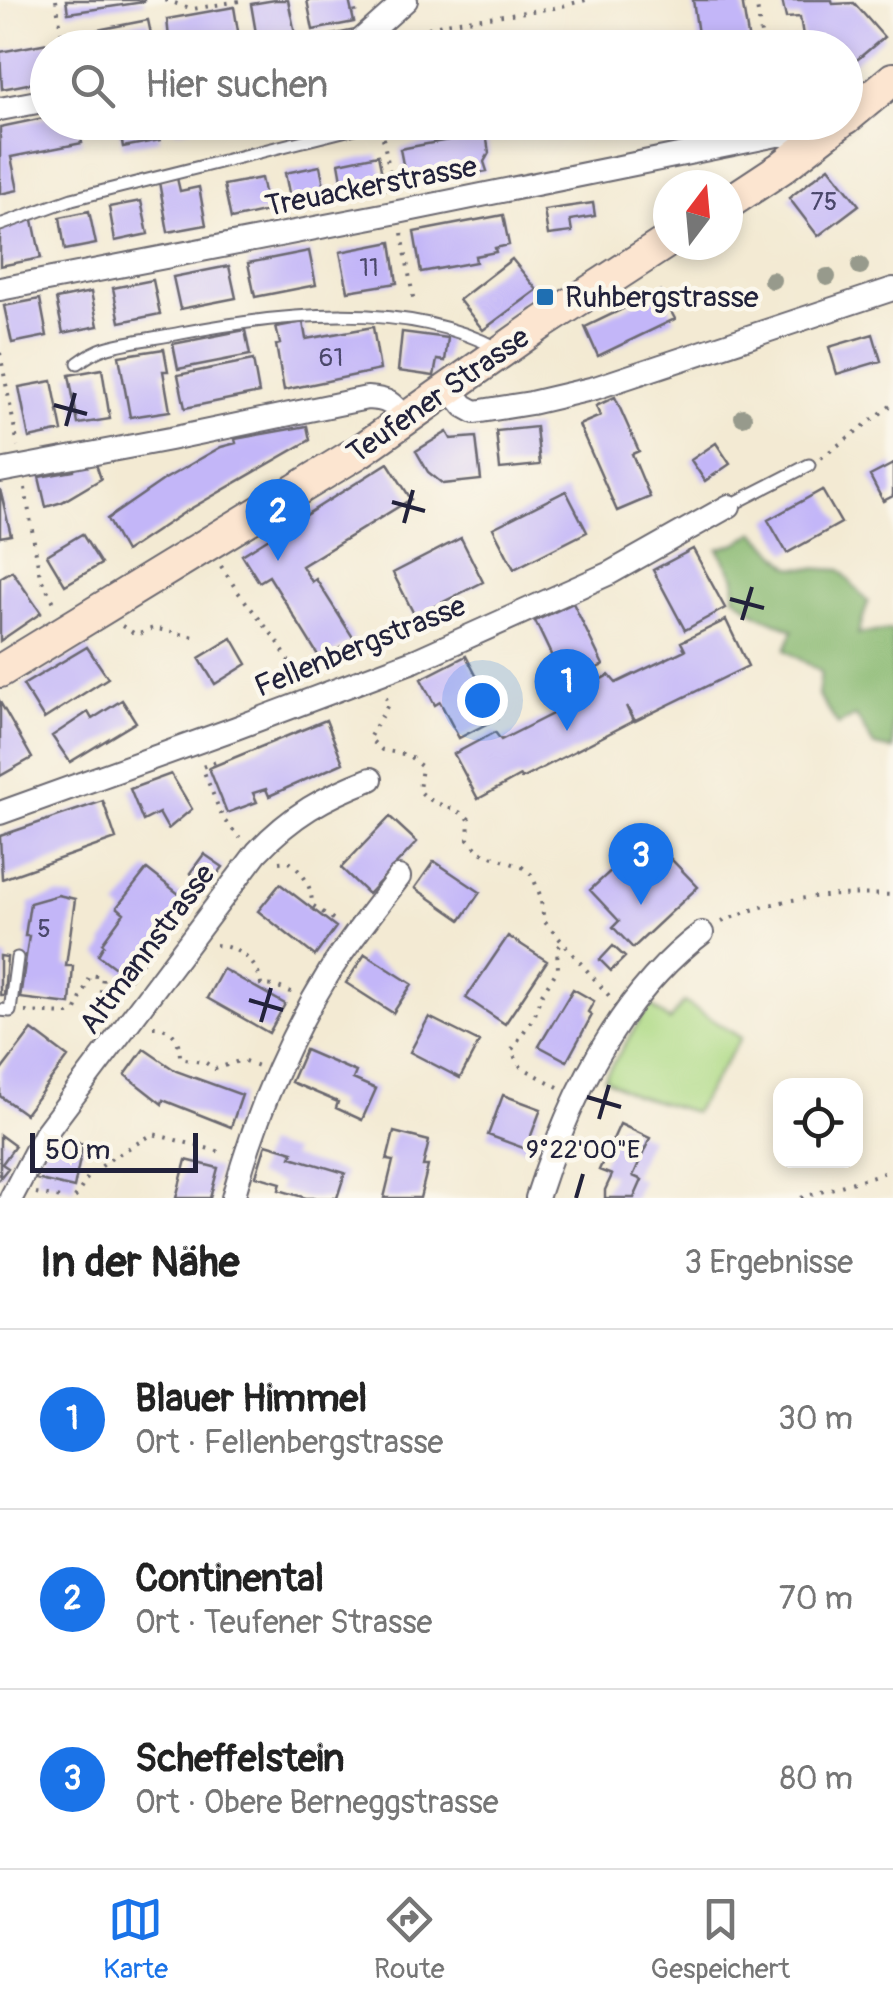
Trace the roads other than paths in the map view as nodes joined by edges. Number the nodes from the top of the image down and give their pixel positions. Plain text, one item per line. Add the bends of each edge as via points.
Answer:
1 (406, 0) edge
2 (375, 30) edge
3 (893, 79) edge
4 (30, 103) edge
5 (863, 104) edge
6 (0, 109) edge
7 (311, 140) edge
8 (752, 140) edge
9 (796, 140) edge
10 (817, 140) edge
11 (806, 149) junction
12 (743, 193) edge
13 (0, 225) edge
14 (653, 251) edge
15 (0, 289) edge
16 (893, 289) edge
17 (503, 351) junction
18 (78, 363) dead end
19 (450, 389) junction
20 (405, 419) junction
21 (809, 465) road end
22 (0, 471) edge
23 (729, 506) joint
24 (0, 671) edge
25 (372, 779) dead end
26 (0, 813) edge
27 (399, 877) dead end
28 (702, 933) road end
29 (18, 958) dead end
30 (5, 1010) edge
31 (11, 1198) edge
32 (233, 1198) edge
33 (537, 1198) edge

1 - 2 street
3 - 5 main road
4 - 6 street
7 - 13 lane via 72,200
8 - 15 street, Treuackerstrasse
9 - 11 street, Treuackerstrasse
10 - 11 main road
11 - 12 main road
14 - 17 main road, Teufener Strasse
16 - 19 street via 595,388 475,412
17 - 18 lane via 458,332 358,315 227,324 101,348
17 - 19 main road, Teufener Strasse
19 - 20 main road, Teufener Strasse
20 - 22 street via 393,404 367,398
20 - 24 main road, Teufener Strasse
21 - 23 lane
23 - 26 street, Fellenbergstrasse via 610,573 416,660
25 - 31 street, Altmannstrasse via 330,795 270,839 44,1135
27 - 32 street via 311,1004 274,1077
28 - 33 street via 644,990 597,1058
29 - 30 lane

